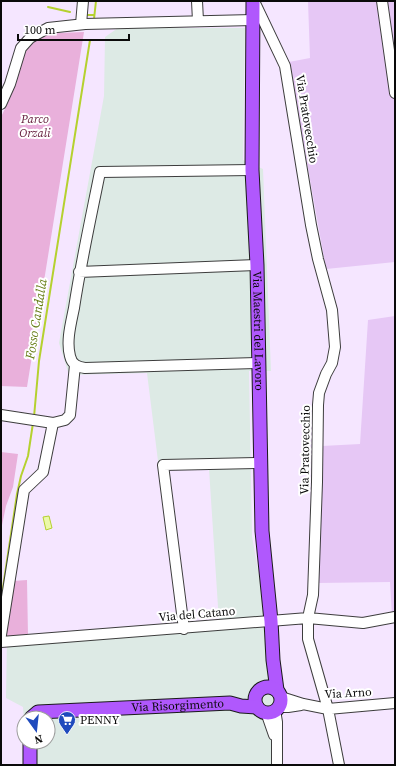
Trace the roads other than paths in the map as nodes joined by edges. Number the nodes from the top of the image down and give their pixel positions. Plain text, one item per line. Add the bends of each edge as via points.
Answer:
1 (83, 1) edge
2 (197, 1) edge
3 (253, 1) edge
4 (382, 1) edge
5 (253, 20) junction
6 (198, 21) junction
7 (83, 24) junction
8 (395, 93) edge
9 (1, 104) edge
10 (252, 170) junction
11 (257, 265) junction
12 (80, 272) junction
13 (258, 363) junction
14 (75, 365) junction
15 (1, 414) edge
16 (50, 422) junction
17 (261, 463) junction
18 (395, 617) edge
19 (308, 618) junction
20 (271, 621) junction
21 (184, 629) junction
22 (1, 635) edge
23 (1, 642) edge
24 (269, 701) junction
25 (395, 703) edge
26 (328, 709) junction
27 (56, 711) edge
28 (30, 750) edge
29 (30, 765) edge
30 (277, 765) edge
31 (339, 765) edge

1 - 7 street
2 - 6 street
3 - 5 main road, Via Maestri del Lavoro
3 - 19 street, Via Pratovecchio via 285,66 312,231 332,310 335,348 332,363 319,393 318,405 313,595
4 - 8 street
5 - 6 street
5 - 10 main road, Via Maestri del Lavoro
6 - 7 street
7 - 9 street via 48,28 30,38 18,54 10,84
10 - 11 main road, Via Maestri del Lavoro
10 - 12 street via 100,172
11 - 12 street
11 - 13 main road, Via Maestri del Lavoro
12 - 14 street via 68,343 70,357
13 - 14 street via 85,368
13 - 17 main road, Via Maestri del Lavoro
14 - 16 street via 70,415 65,420
15 - 16 street
16 - 22 street via 43,472 24,490
17 - 20 main road, Via Maestri del Lavoro via 262,531
17 - 21 street via 163,466
18 - 19 street, Via del Catano via 363,623
19 - 20 street, Via del Catano
19 - 26 street, Via Pratovecchio via 308,639
20 - 21 street, Via del Catano
20 - 24 main road, Via Maestri del Lavoro via 273,660
21 - 23 street, Via del Catano
24 - 26 street, Via Arno via 288,707 303,704
24 - 27 main road, Via Risorgimento via 240,700 230,704
24 - 30 street via 277,747
25 - 26 street, Via Arno
26 - 31 street, Via Pratovecchio
28 - 29 main road

